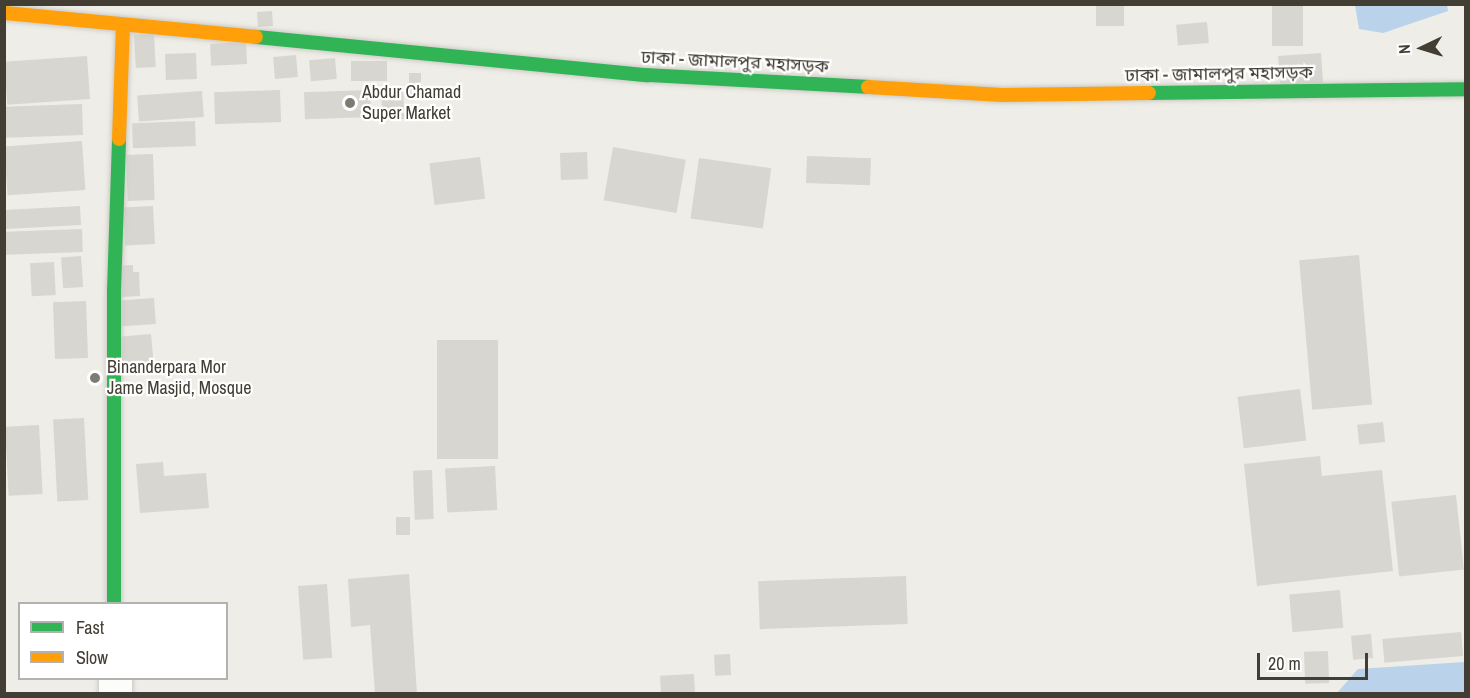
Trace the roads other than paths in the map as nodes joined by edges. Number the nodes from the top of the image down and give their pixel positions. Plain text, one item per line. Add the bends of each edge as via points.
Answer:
1 (4, 13) edge
2 (104, 17) edge
3 (1466, 89) edge
4 (114, 602) edge

1 - 2 main road, ঢাকা - জামালপুর মহাসড়ক
2 - 3 main road, ঢাকা - জামালপুর মহাসড়ক via 647,75 1002,95
2 - 4 main road via 114,291

